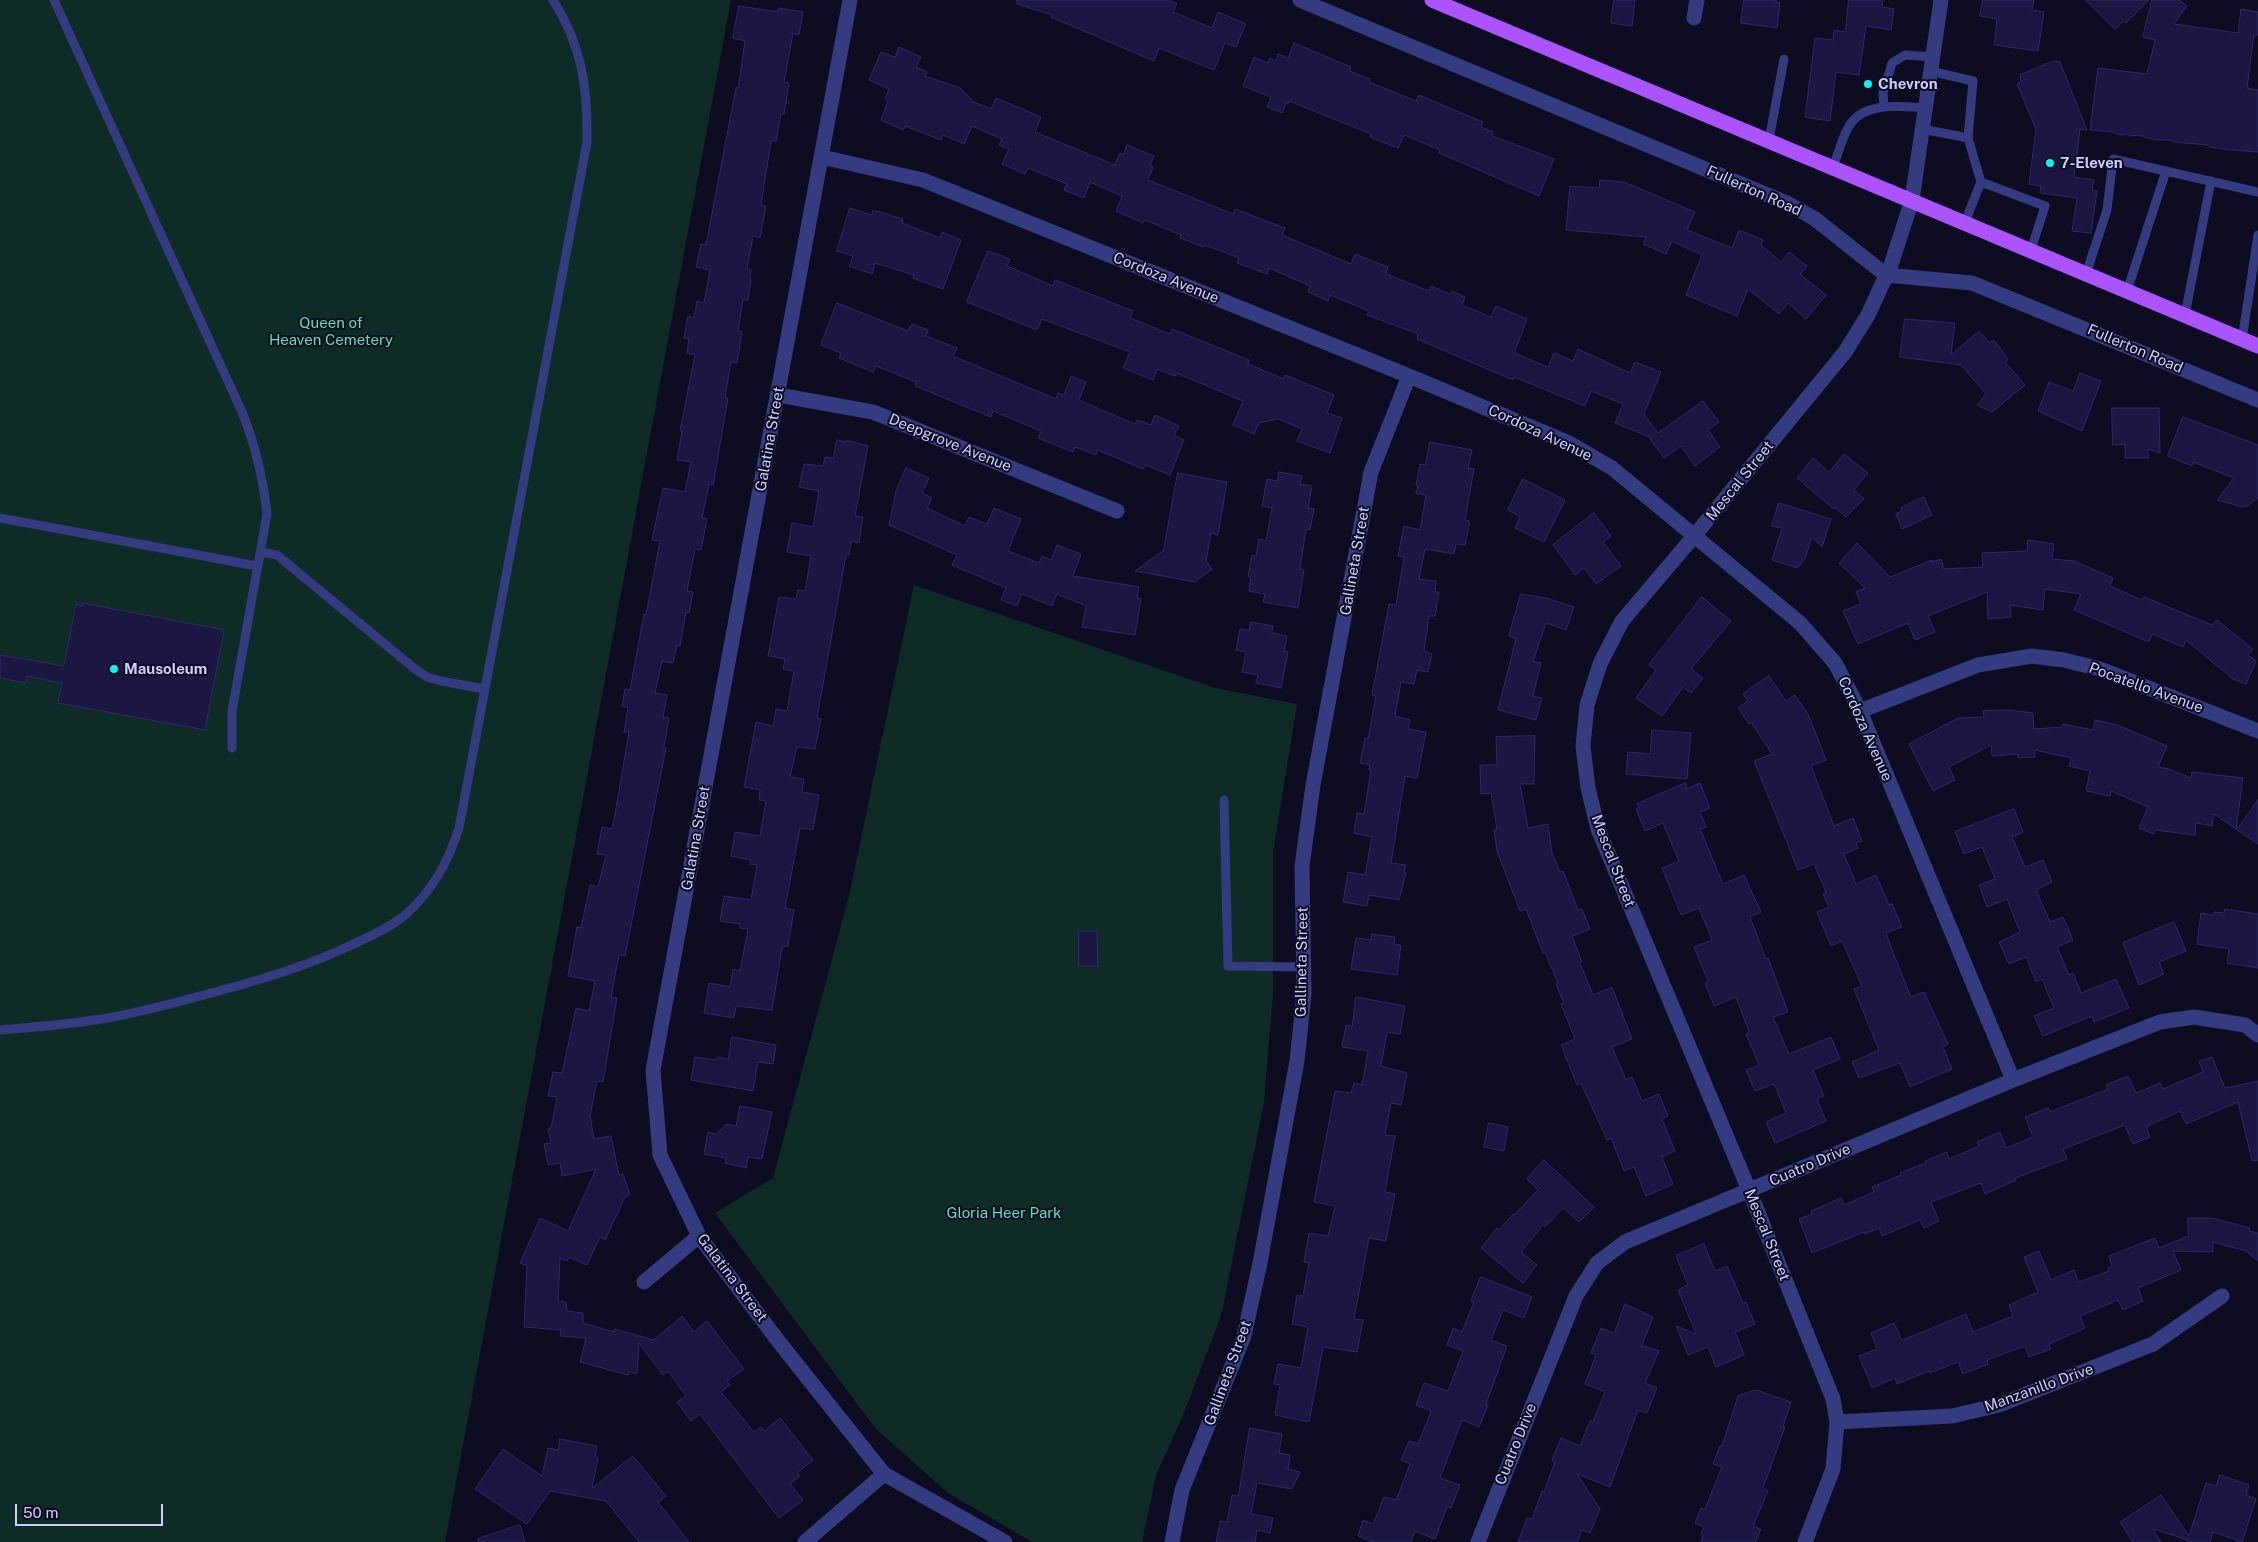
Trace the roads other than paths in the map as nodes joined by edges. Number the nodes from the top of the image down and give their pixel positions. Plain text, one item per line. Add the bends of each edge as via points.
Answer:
1 (54, 0) edge
2 (553, 0) edge
3 (850, 0) edge
4 (1300, 0) edge
5 (1432, 0) edge
6 (1697, 0) edge
7 (1941, 0) edge
8 (1694, 18) dead end
9 (1784, 59) dead end
10 (1931, 64) junction
11 (1884, 107) junction
12 (1925, 108) junction
13 (1922, 129) junction
14 (1968, 138) junction
15 (1768, 140) junction
16 (822, 158) junction
17 (1833, 167) junction
18 (2166, 171) junction
19 (2211, 181) junction
20 (1981, 182) junction
21 (2258, 192) edge
22 (1912, 200) junction
23 (1965, 222) junction
24 (2258, 235) edge
25 (2031, 250) junction
26 (1886, 274) junction
27 (2086, 274) junction
28 (2127, 291) junction
29 (2184, 315) junction
30 (2242, 340) junction
31 (2258, 346) edge
32 (1409, 376) junction
33 (778, 395) junction
34 (2258, 400) edge
35 (1117, 511) dead end
36 (0, 518) edge
37 (1695, 536) junction
38 (260, 552) junction
39 (258, 566) junction
40 (484, 689) junction
41 (1860, 711) junction
42 (2258, 731) edge
43 (232, 748) dead end
44 (1224, 800) dead end
45 (1304, 967) junction
46 (0, 1030) edge
47 (2258, 1035) edge
48 (2013, 1080) junction
49 (1748, 1190) junction
50 (699, 1236) junction
51 (644, 1282) dead end
52 (2222, 1296) dead end
53 (1837, 1422) junction
54 (884, 1474) junction
55 (804, 1542) edge
56 (1005, 1542) edge
57 (1172, 1542) edge
58 (1478, 1542) edge
59 (1805, 1542) edge

1 - 38 lane via 255,446 267,514
2 - 40 lane via 582,62 586,142
3 - 16 street, Galatina Street
4 - 26 street, Fullerton Road via 1789,204 1815,219
5 - 15 main road
6 - 8 street
7 - 10 street, Mescal Street
9 - 15 lane
10 - 11 lane via 1905,55 1892,63 1883,93
10 - 12 street, Mescal Street
10 - 14 lane via 1973,81
11 - 12 lane
11 - 17 lane via 1865,111 1854,119 1847,128
12 - 13 street, Mescal Street
13 - 14 lane
13 - 22 street, Mescal Street
14 - 20 lane
15 - 17 main road
16 - 32 street, Cordoza Avenue via 923,180
16 - 33 street, Galatina Street
17 - 22 main road
18 - 19 lane
18 - 27 lane via 2114,159 2107,210
18 - 28 lane
19 - 21 lane
19 - 29 lane
20 - 23 lane
20 - 25 lane via 2045,206
22 - 23 main road
22 - 26 street, Mescal Street
23 - 25 main road
24 - 30 lane
25 - 27 main road
26 - 34 street, Fullerton Road via 1972,283
26 - 37 street, Mescal Street via 1868,315 1844,352
27 - 28 main road
28 - 29 main road
29 - 30 main road
30 - 31 main road
32 - 37 street, Cordoza Avenue via 1569,443 1612,468
32 - 45 street, Gallineta Street via 1371,472 1313,786 1302,866
33 - 35 street, Deepgrove Avenue via 873,412
33 - 50 street, Galatina Street via 653,1070 660,1155
36 - 39 lane
37 - 41 street, Cordoza Avenue via 1800,623 1835,663
37 - 49 street, Mescal Street via 1622,621 1609,644 1587,705 1583,746 1598,830
38 - 39 lane
38 - 40 lane via 277,555 428,677
39 - 43 lane via 232,711
40 - 46 lane via 452,851 440,875 422,899 402,917 322,958 184,1001 112,1017
41 - 42 street, Pocatello Avenue via 1978,665 2032,656 2100,669
41 - 48 street, Cordoza Avenue
44 - 45 lane via 1228,966
45 - 57 street, Gallineta Street via 1298,1061 1244,1336 1182,1490
47 - 48 street, Cuatro Drive via 2245,1025 2194,1017 2160,1022
48 - 49 street, Cuatro Drive
49 - 53 street, Mescal Street via 1833,1399
49 - 58 street, Cuatro Drive via 1625,1242 1597,1263 1576,1296
50 - 51 street
50 - 54 street, Galatina Street
52 - 53 street, Manzanillo Drive via 2153,1344 2000,1405 1952,1416
53 - 59 street, Mescal Street via 1833,1468
54 - 55 street
54 - 56 street, Galatina Street

